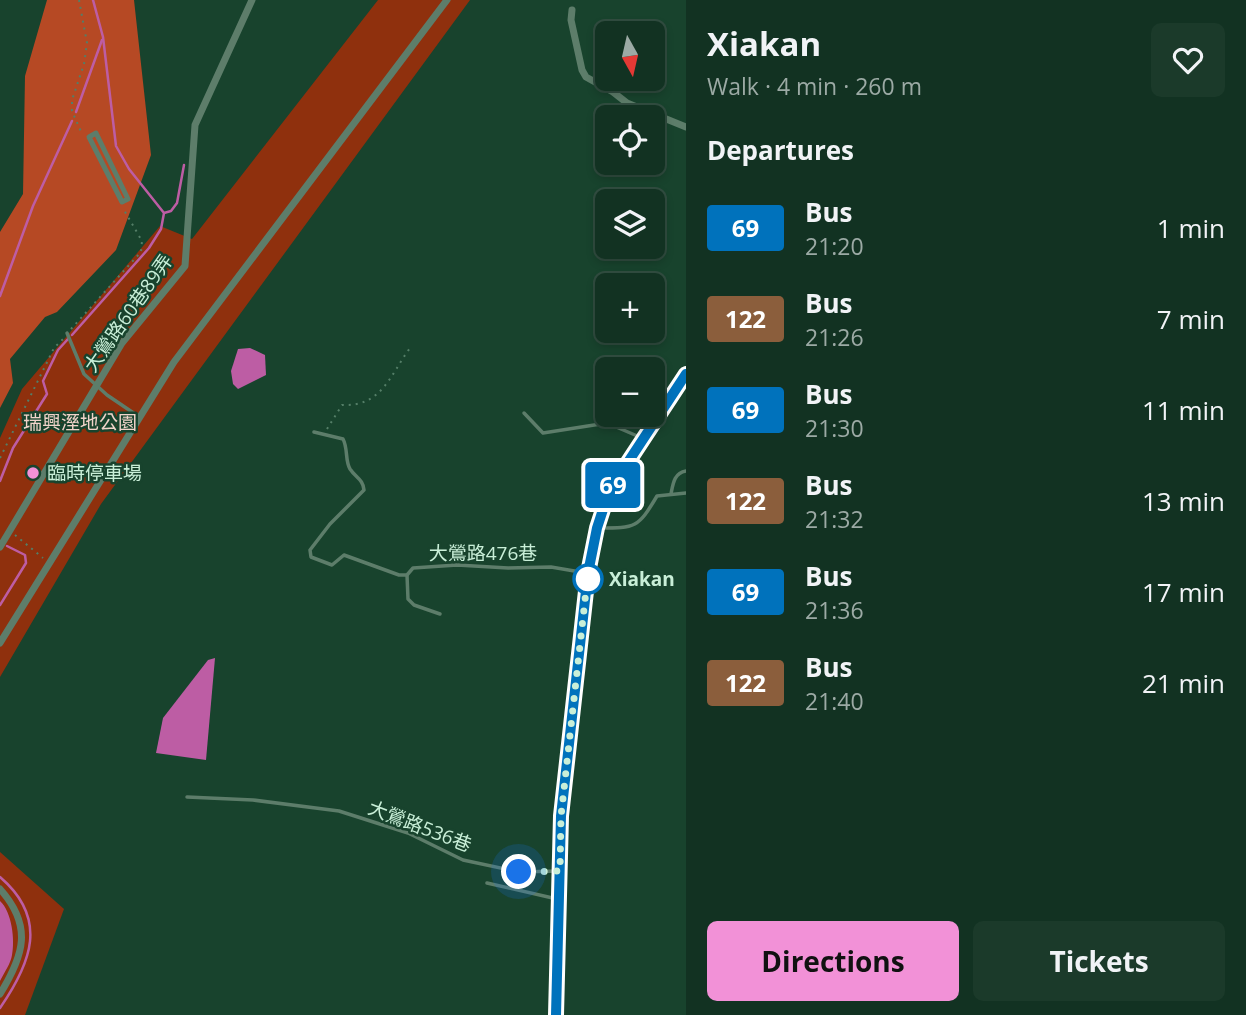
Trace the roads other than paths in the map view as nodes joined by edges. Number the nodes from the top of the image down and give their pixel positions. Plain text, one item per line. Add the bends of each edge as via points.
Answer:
1 (252, 0) edge
2 (447, 0) edge
3 (572, 10) dead end
4 (686, 127) edge
5 (87, 137) joint
6 (67, 333) road end
7 (686, 374) edge
8 (96, 384) junction
9 (524, 413) dead end
10 (140, 418) junction
11 (314, 432) dead end
12 (642, 438) junction
13 (686, 471) edge
14 (686, 493) edge
15 (671, 494) junction
16 (597, 528) junction
17 (0, 547) edge
18 (588, 573) junction
19 (407, 575) junction
20 (440, 614) dead end
21 (0, 643) edge
22 (187, 797) dead end
23 (560, 871) junction
24 (487, 883) dead end
25 (0, 889) edge
26 (559, 899) junction
27 (0, 994) edge
28 (556, 1015) edge

1 - 8 street, 大鶯路60巷89弄 via 195,125 185,266 122,342
2 - 10 street via 174,362
3 - 4 street via 586,78 627,103
5 - 5 street via 96,133 128,199 122,202
6 - 8 lane via 84,373
7 - 12 street
8 - 10 lane
8 - 17 street, 大鶯路60巷89弄
9 - 12 lane via 543,433 607,423
10 - 21 street
11 - 19 lane, 大鶯路476巷 via 343,439 349,468 364,490 330,524 310,550 311,557 332,565 344,555
12 - 16 street via 609,491
13 - 15 lane via 675,478
14 - 15 lane
15 - 16 lane via 657,496 644,518 630,528
16 - 18 street
18 - 19 lane, 大鶯路476巷 via 551,567 457,565 413,568
18 - 23 street via 561,816
19 - 20 lane via 408,599
22 - 23 lane, 大鶯路536巷 via 339,811 408,833 463,860 519,872
23 - 26 street
24 - 26 lane
25 - 27 street via 14,908 22,939 16,968
26 - 28 street

